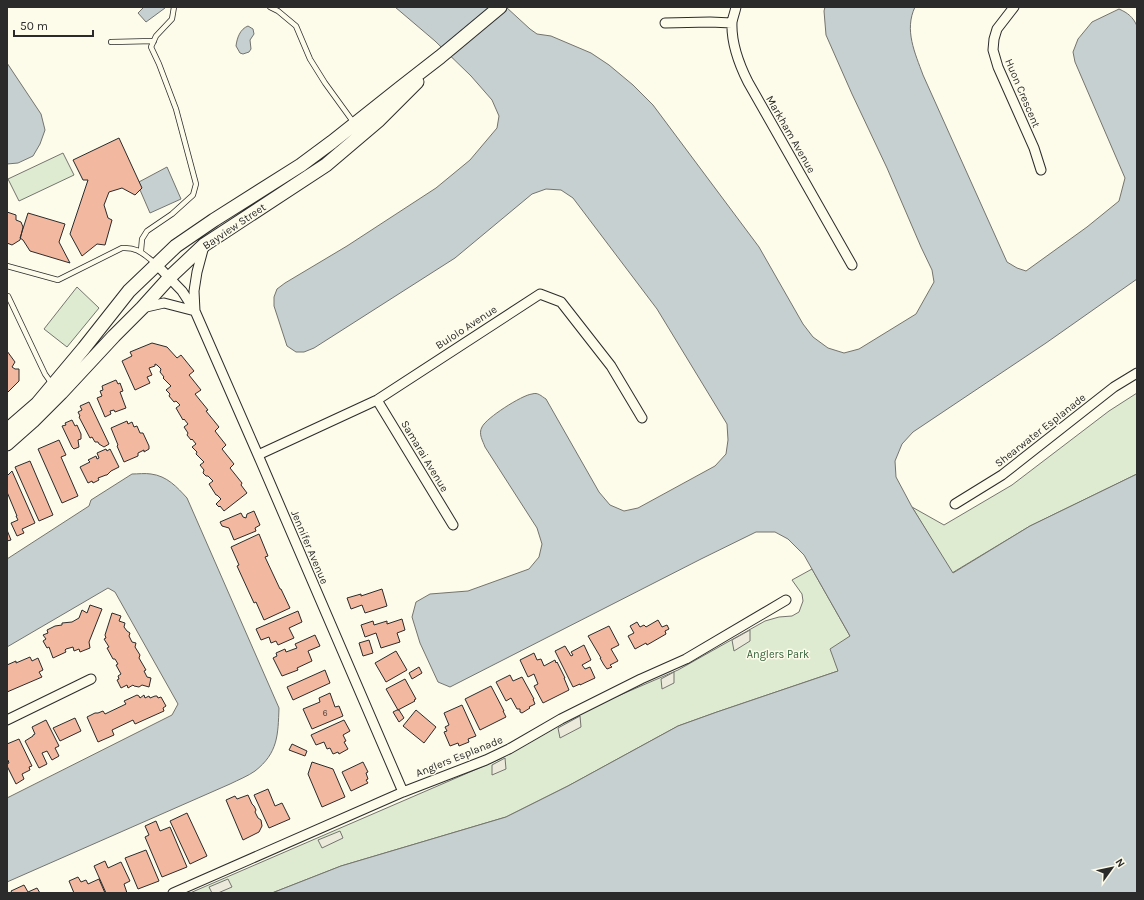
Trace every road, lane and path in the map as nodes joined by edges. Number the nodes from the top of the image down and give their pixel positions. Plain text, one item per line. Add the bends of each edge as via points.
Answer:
1 (174, 7) edge
2 (270, 7) edge
3 (500, 7) edge
4 (736, 7) edge
5 (1014, 7) edge
6 (665, 23) dead end
7 (732, 23) junction
8 (154, 41) junction
9 (111, 42) dead end
10 (359, 130) junction
11 (1041, 170) dead end
12 (204, 245) junction
13 (141, 251) junction
14 (156, 264) junction
15 (852, 265) dead end
16 (7, 266) edge
17 (170, 277) junction
18 (7, 296) edge
19 (142, 308) junction
20 (195, 312) junction
21 (98, 331) junction
22 (110, 340) junction
23 (1137, 373) edge
24 (57, 389) junction
25 (377, 400) junction
26 (642, 418) dead end
27 (7, 430) edge
28 (7, 444) edge
29 (258, 455) junction
30 (955, 504) dead end
31 (453, 525) dead end
32 (786, 600) dead end
33 (91, 679) dead end
34 (7, 720) edge
35 (403, 792) junction
36 (173, 893) edge

1 - 8 lane via 172,19
2 - 10 lane via 296,26 310,59
3 - 10 main road, Bayview Street via 440,58 406,94
4 - 7 street, Markham Avenue
5 - 11 street, Huon Crescent via 997,29 993,50
6 - 7 street
7 - 15 street, Markham Avenue via 738,61 748,82
8 - 9 lane
8 - 13 lane via 151,47 176,109 196,184 193,195 172,214 147,231 142,239
10 - 12 main road, Bayview Street via 326,165
10 - 14 main road, Bayview Street via 214,220 176,246
12 - 17 main road, Bayview Street
12 - 20 street, Jennifer Avenue via 194,291
13 - 14 lane
13 - 16 lane via 122,248 58,280
14 - 17 street, Jennifer Avenue
14 - 21 main road, Bayview Street via 129,291
17 - 19 main road, Bayview Street
17 - 20 street, Jennifer Avenue
18 - 24 lane via 44,374
19 - 20 street via 164,303
19 - 22 main road, Bayview Street
20 - 29 street, Jennifer Avenue
21 - 22 main road via 103,338
21 - 24 main road, Bayview Street
22 - 24 main road, Bayview Street
23 - 30 street, Shearwater Esplanade via 1114,387 1002,475
24 - 27 main road, Bayview Street
24 - 28 main road, Bayview Street via 33,421
25 - 26 street, Bulolo Avenue via 540,294 561,302 611,366
25 - 29 street, Bulolo Avenue
25 - 31 street, Samarai Avenue
29 - 35 street, Jennifer Avenue
32 - 35 street, Anglers Esplanade via 686,659 561,719 509,749
33 - 34 street
35 - 36 street, Anglers Esplanade

